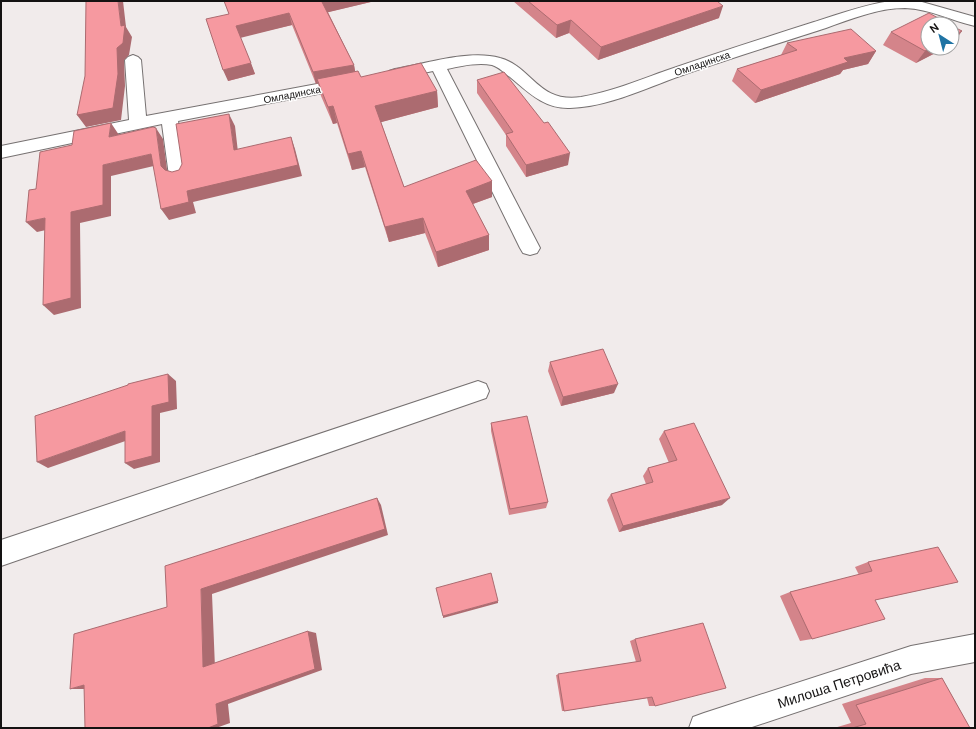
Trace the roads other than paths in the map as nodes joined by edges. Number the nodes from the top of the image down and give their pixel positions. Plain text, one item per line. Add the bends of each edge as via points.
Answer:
1 (975, 22) edge
2 (133, 60) dead end
3 (438, 66) junction
4 (384, 76) edge
5 (361, 81) edge
6 (169, 117) junction
7 (138, 123) junction
8 (1, 152) edge
9 (178, 176) edge
10 (530, 248) dead end
11 (478, 391) dead end
12 (1, 553) edge
13 (975, 648) edge
14 (704, 728) edge

1 - 3 street, Омладинска via 915,4 892,5 738,50 613,95 575,103 561,104 543,97 507,67 494,61 481,60
2 - 7 street
3 - 4 street, Омладинска
3 - 10 street
5 - 6 street, Омладинска
6 - 7 street, Омладинска
6 - 9 street
7 - 8 street, Омладинска
11 - 12 street
13 - 14 street, Милоша Петровића via 911,660

